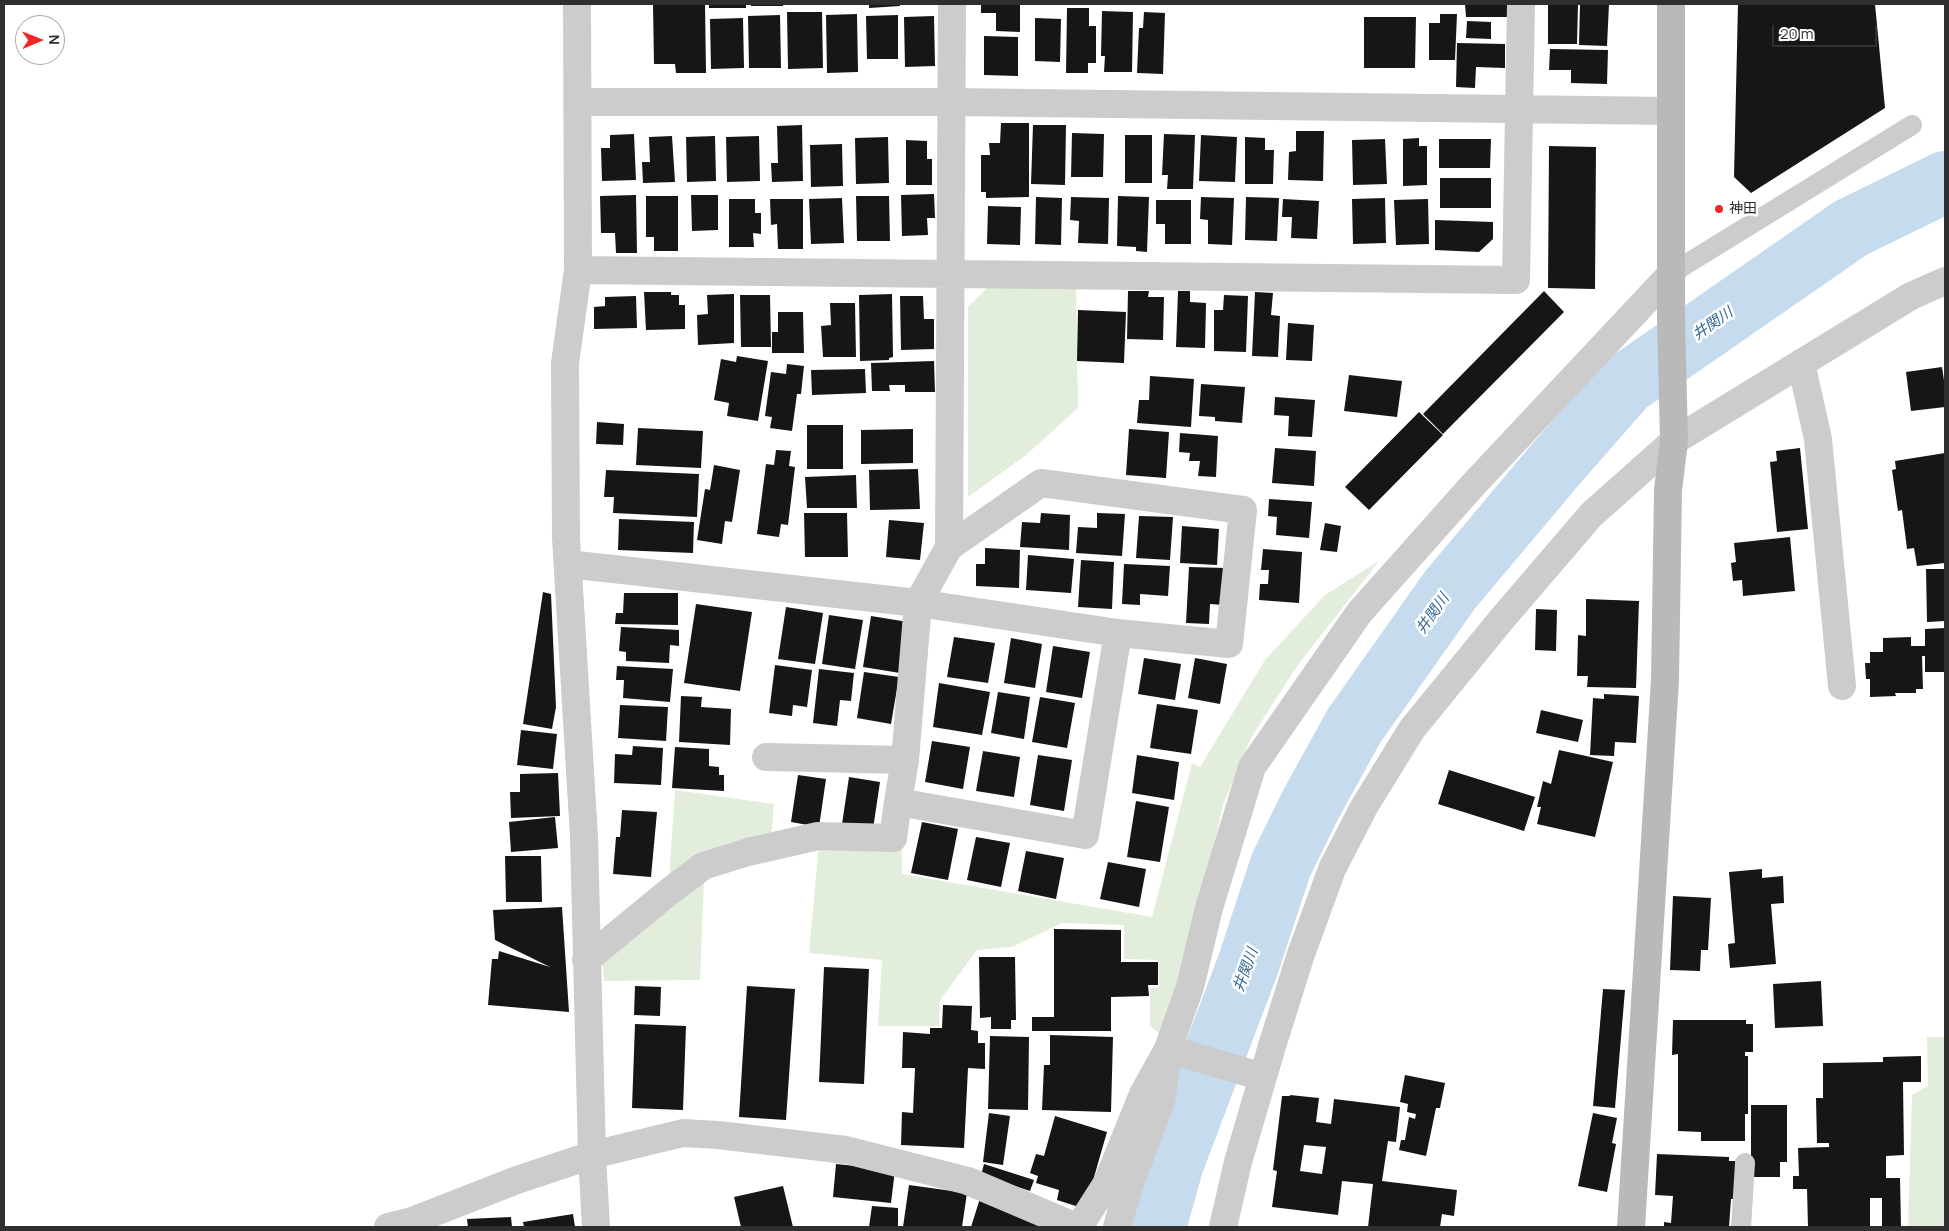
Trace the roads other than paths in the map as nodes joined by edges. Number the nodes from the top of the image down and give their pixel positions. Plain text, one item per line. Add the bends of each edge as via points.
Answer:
1 (577, 4) edge
2 (952, 4) edge
3 (1521, 4) edge
4 (1671, 4) edge
5 (578, 102) junction
6 (952, 102) junction
7 (1519, 108) junction
8 (1670, 111) junction
9 (1912, 125) dead end
10 (578, 270) junction
11 (951, 273) junction
12 (1672, 273) junction
13 (1945, 281) edge
14 (1801, 363) junction
15 (1674, 432) junction
16 (949, 547) junction
17 (568, 564) junction
18 (918, 603) junction
19 (1118, 633) junction
20 (1842, 686) dead end
21 (766, 757) dead end
22 (905, 760) junction
23 (898, 802) junction
24 (586, 960) junction
25 (1174, 1051) junction
26 (1258, 1075) junction
27 (592, 1155) junction
28 (1745, 1163) dead end
29 (388, 1227) edge
30 (596, 1227) edge
31 (1078, 1227) edge
32 (1118, 1227) edge
33 (1223, 1227) edge
34 (1241, 1227) edge
35 (1631, 1227) edge
36 (1741, 1227) edge

1 - 5 street
2 - 6 street
3 - 7 street
4 - 8 street
5 - 6 street
5 - 10 street
6 - 7 street
6 - 11 street
7 - 8 street
7 - 11 street via 1516,280
8 - 12 street
9 - 12 lane
10 - 11 street
10 - 17 street via 565,363
11 - 16 street
12 - 15 street
12 - 25 street via 1358,613 1252,767 1209,908
13 - 14 street via 1911,296
14 - 15 street
14 - 20 street via 1818,439
15 - 26 street via 1591,515 1412,728 1364,807 1332,869
15 - 35 street via 1668,490 1665,680
16 - 18 street
16 - 19 street via 1041,483 1243,510 1229,644
17 - 18 street
17 - 24 street via 584,837
18 - 19 street
18 - 22 street
19 - 23 street via 1085,835
21 - 22 street
22 - 23 street
23 - 24 street via 893,838 818,836 703,866
24 - 27 street
25 - 26 street
25 - 31 street via 1143,1094 1106,1183
25 - 32 street via 1161,1102 1129,1186
26 - 33 street
26 - 34 street via 1253,1156 1240,1215
27 - 29 street
27 - 30 street
27 - 31 street via 683,1133 846,1150 968,1181
28 - 36 lane

